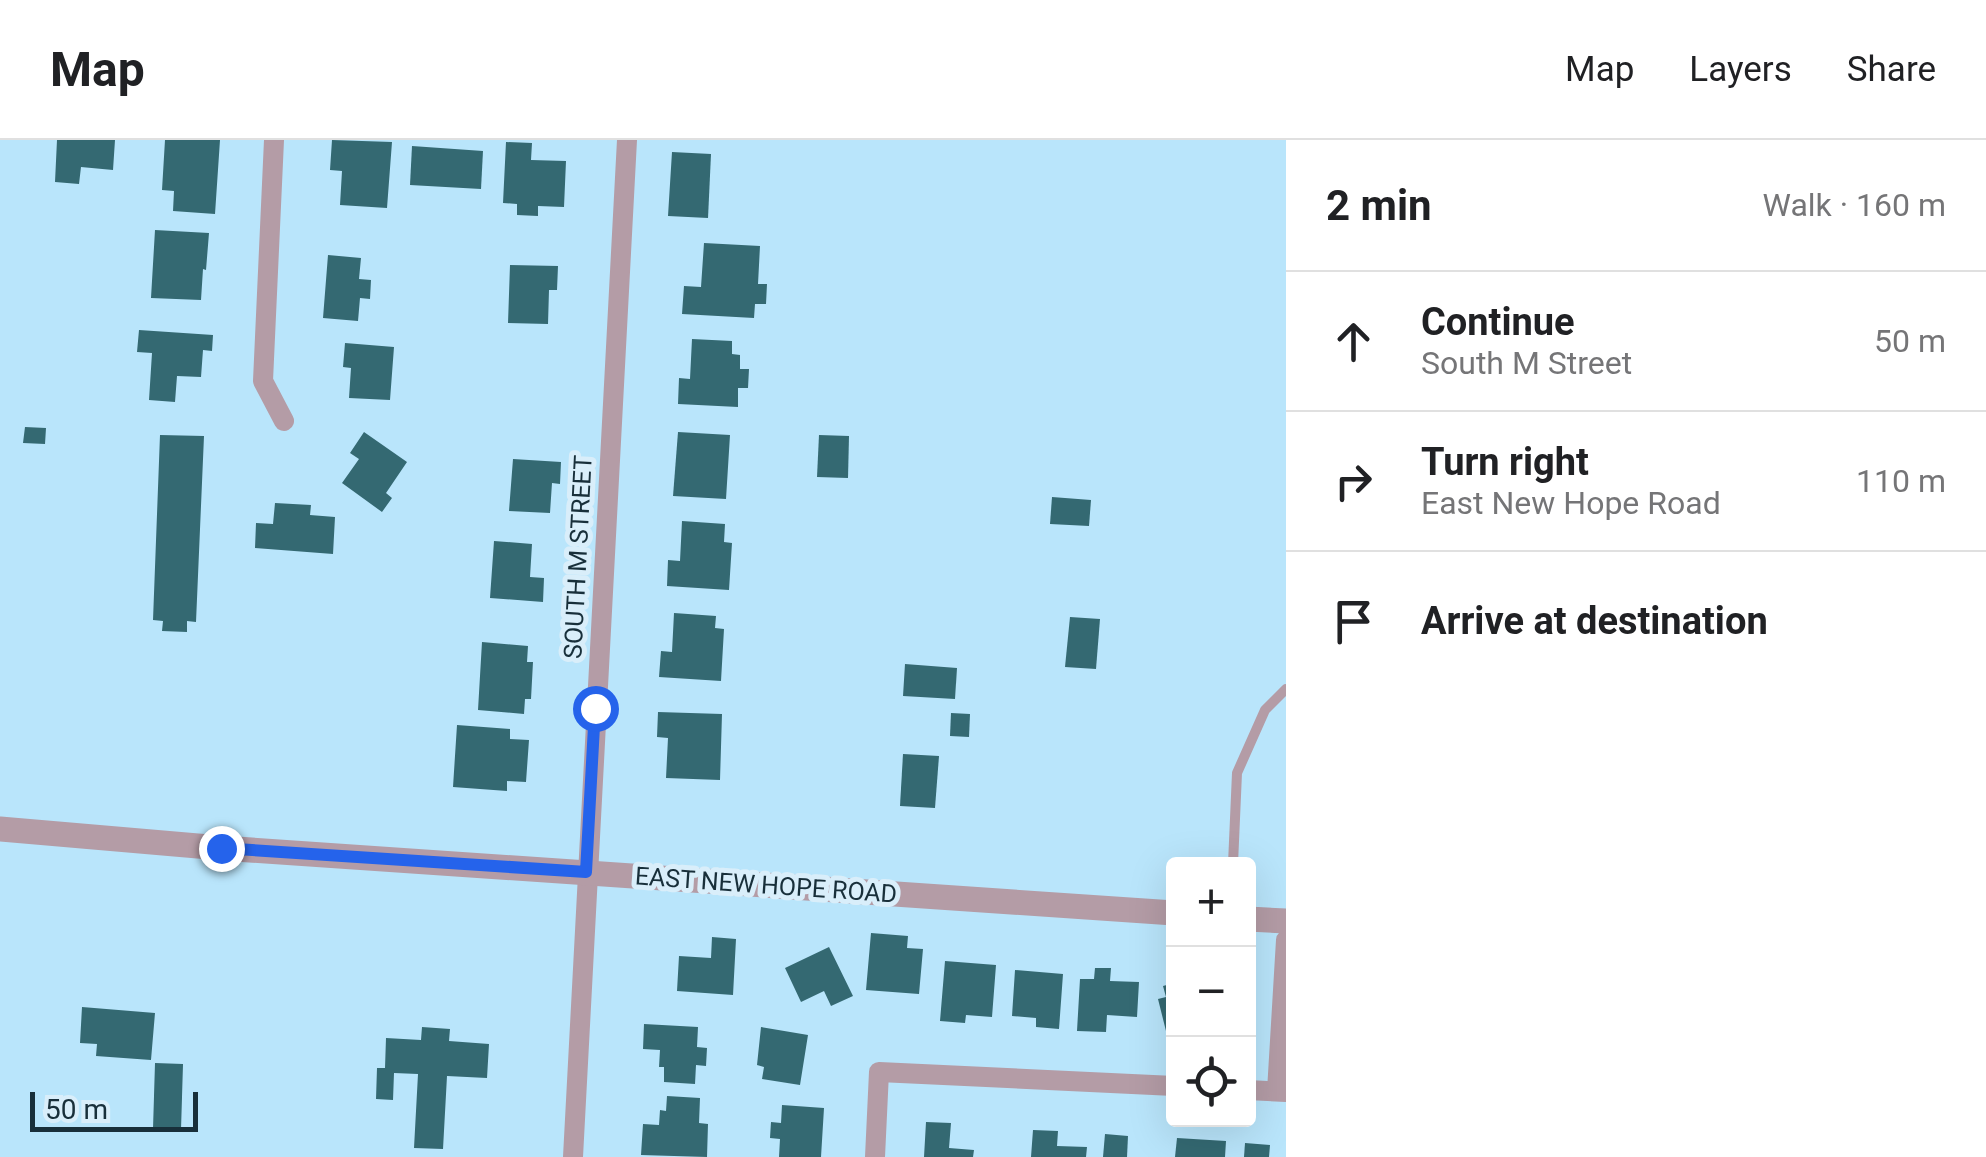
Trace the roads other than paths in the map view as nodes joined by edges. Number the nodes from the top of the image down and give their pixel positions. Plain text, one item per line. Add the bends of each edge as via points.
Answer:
1 (274, 140) edge
2 (627, 140) edge
3 (284, 421) dead end
4 (1286, 689) edge
5 (0, 829) edge
6 (1233, 857) edge
7 (586, 872) junction
8 (1166, 913) edge
9 (1256, 920) edge
10 (1286, 922) edge
11 (1286, 940) edge
12 (1166, 1086) edge
13 (1256, 1090) edge
14 (1281, 1092) edge
15 (572, 1157) edge
16 (875, 1157) edge

1 - 3 street via 263,381
2 - 7 street, SOUTH M STREET
4 - 6 lane via 1266,710 1238,773
5 - 7 street, EAST NEW HOPE ROAD
7 - 8 street, EAST NEW HOPE ROAD
7 - 15 street, SOUTH M STREET
9 - 10 street
11 - 14 street
12 - 16 street via 879,1072
13 - 14 street

